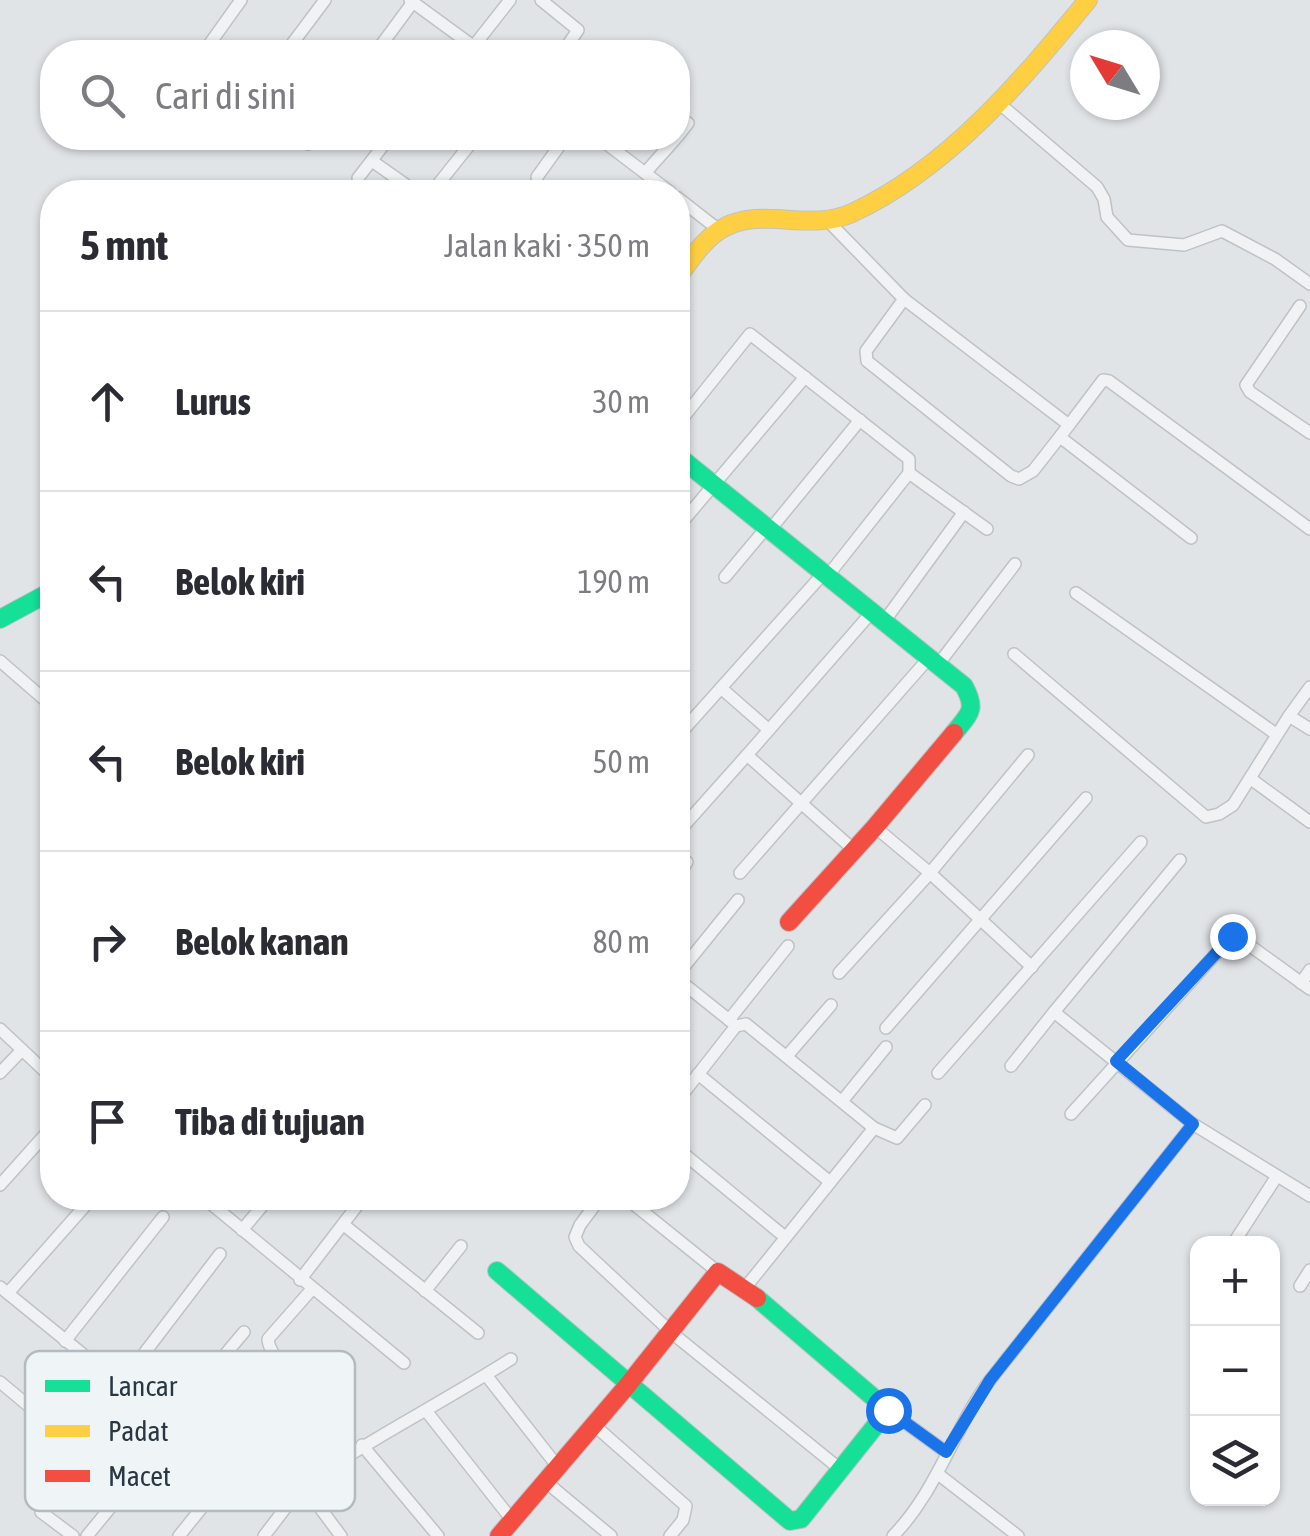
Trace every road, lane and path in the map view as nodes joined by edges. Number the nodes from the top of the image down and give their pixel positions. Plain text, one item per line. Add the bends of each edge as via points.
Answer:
1 (241, 0) edge
2 (325, 0) edge
3 (510, 0) edge
4 (541, 0) edge
5 (1088, 0) edge
6 (420, 3) edge
7 (461, 39) edge
8 (212, 40) edge
9 (295, 40) edge
10 (387, 40) edge
11 (484, 40) edge
12 (571, 40) edge
13 (1000, 104) junction
14 (380, 150) edge
15 (465, 150) edge
16 (556, 150) edge
17 (615, 150) edge
18 (665, 150) edge
19 (372, 160) junction
20 (645, 173) junction
21 (537, 177) dead end
22 (358, 178) dead end
23 (400, 180) edge
24 (442, 180) edge
25 (654, 180) edge
26 (690, 207) edge
27 (830, 223) junction
28 (719, 230) junction
29 (690, 263) edge
30 (1310, 284) edge
31 (904, 298) junction
32 (1300, 306) dead end
33 (805, 378) junction
34 (690, 409) edge
35 (860, 420) junction
36 (1069, 425) junction
37 (1308, 428) edge
38 (1060, 437) junction
39 (690, 466) edge
40 (909, 473) junction
41 (714, 486) junction
42 (964, 512) junction
43 (690, 513) edge
44 (1310, 528) edge
45 (987, 529) dead end
46 (768, 530) junction
47 (1191, 538) dead end
48 (1016, 564) dead end
49 (824, 576) junction
50 (725, 577) dead end
51 (1076, 593) dead end
52 (40, 597) edge
53 (877, 618) junction
54 (0, 619) edge
55 (1014, 654) dead end
56 (0, 661) edge
57 (933, 662) junction
58 (1310, 687) edge
59 (721, 688) junction
60 (40, 696) edge
61 (1289, 716) junction
62 (690, 723) edge
63 (1310, 729) edge
64 (769, 730) junction
65 (1276, 734) junction
66 (1028, 755) dead end
67 (746, 756) junction
68 (1250, 779) junction
69 (1086, 798) dead end
70 (800, 802) junction
71 (690, 820) edge
72 (1310, 822) edge
73 (875, 827) junction
74 (1141, 842) dead end
75 (854, 850) junction
76 (1180, 860) dead end
77 (740, 873) dead end
78 (930, 873) junction
79 (738, 900) dead end
80 (982, 920) junction
81 (790, 922) dead end
82 (788, 946) dead end
83 (690, 963) edge
84 (1032, 968) junction
85 (1310, 970) edge
86 (839, 973) dead end
87 (1306, 986) edge
88 (690, 989) edge
89 (831, 1005) dead end
90 (1054, 1012) junction
91 (732, 1023) junction
92 (886, 1028) dead end
93 (0, 1029) edge
94 (886, 1047) dead end
95 (22, 1050) junction
96 (787, 1056) junction
97 (1116, 1061) junction
98 (1010, 1066) dead end
99 (40, 1067) edge
100 (0, 1073) edge
101 (938, 1073) dead end
102 (698, 1074) junction
103 (690, 1084) edge
104 (843, 1100) junction
105 (924, 1106) dead end
106 (1071, 1114) dead end
107 (1193, 1124) junction
108 (874, 1128) junction
109 (40, 1140) edge
110 (690, 1159) edge
111 (1277, 1176) junction
112 (830, 1182) junction
113 (0, 1184) edge
114 (1310, 1196) edge
115 (81, 1210) edge
116 (218, 1210) edge
117 (259, 1210) edge
118 (355, 1210) edge
119 (591, 1210) edge
120 (641, 1210) edge
121 (163, 1218) dead end
122 (344, 1225) junction
123 (242, 1230) junction
124 (785, 1236) junction
125 (1238, 1236) edge
126 (461, 1246) dead end
127 (220, 1254) dead end
128 (1310, 1270) edge
129 (498, 1272) dead end
130 (718, 1272) junction
131 (300, 1280) junction
132 (1300, 1286) dead end
133 (745, 1288) junction
134 (4, 1290) edge
135 (312, 1290) junction
136 (425, 1291) junction
137 (244, 1332) dead end
138 (478, 1333) dead end
139 (672, 1333) junction
140 (64, 1341) junction
141 (77, 1351) edge
142 (146, 1351) edge
143 (229, 1351) edge
144 (272, 1351) edge
145 (511, 1359) dead end
146 (404, 1363) dead end
147 (486, 1375) junction
148 (0, 1382) edge
149 (629, 1383) junction
150 (25, 1403) edge
151 (888, 1410) junction
152 (428, 1412) junction
153 (596, 1426) junction
154 (362, 1445) junction
155 (355, 1450) edge
156 (946, 1452) junction
157 (558, 1467) junction
158 (840, 1469) junction
159 (938, 1474) junction
160 (546, 1482) junction
161 (108, 1511) edge
162 (199, 1511) edge
163 (283, 1511) edge
164 (322, 1511) edge
165 (41, 1512) dead end
166 (512, 1520) junction
167 (73, 1536) edge
168 (87, 1536) edge
169 (179, 1536) edge
170 (264, 1536) edge
171 (341, 1536) edge
172 (438, 1536) edge
173 (499, 1536) edge
174 (611, 1536) edge
175 (670, 1536) edge
176 (893, 1536) edge
177 (1018, 1536) edge

1 - 8 street
2 - 9 street
3 - 11 street
4 - 12 street via 578,30
5 - 13 street
6 - 7 street
6 - 10 street
13 - 27 street via 888,192
13 - 30 street via 1097,186 1107,217 1128,240 1184,245 1222,231
14 - 19 street
15 - 24 street
16 - 21 street
17 - 20 street
18 - 20 street
19 - 22 street
19 - 23 street
20 - 25 street
26 - 28 street
27 - 28 street via 735,222
27 - 31 street
28 - 29 street
31 - 36 street
31 - 38 street via 866,352 875,370 1011,476 1025,477
32 - 37 street via 1246,384
33 - 34 street via 750,334
33 - 35 street
33 - 41 street
35 - 40 street via 909,459
35 - 46 street
36 - 38 street
36 - 44 street via 1106,380
38 - 47 street
39 - 41 street
40 - 42 street
40 - 49 street
41 - 43 street
41 - 46 street
42 - 45 street
42 - 53 street
46 - 49 street
46 - 50 street
48 - 57 street
49 - 53 street
49 - 59 street
51 - 65 street
52 - 54 street
53 - 57 street
53 - 64 street
55 - 68 street via 1206,817 1226,811
56 - 60 street
57 - 70 street
57 - 73 street via 964,686 970,712
58 - 61 street
59 - 62 street
59 - 64 street
61 - 63 street
61 - 65 street
64 - 67 street
65 - 68 street
66 - 78 street
67 - 70 street
67 - 71 street
68 - 72 street
69 - 80 street
70 - 75 street
70 - 77 street
73 - 75 street
73 - 78 street
74 - 84 street
75 - 81 street
76 - 90 street
78 - 80 street
78 - 86 street
79 - 83 street
80 - 84 street
80 - 92 street
82 - 91 street
84 - 101 street
85 - 87 street
87 - 97 street via 1232,936
88 - 91 street
89 - 96 street
90 - 97 street
90 - 98 street
91 - 96 street via 746,1024
91 - 102 street
93 - 95 street
94 - 104 street
95 - 99 street
95 - 100 street
96 - 104 street
97 - 106 street
97 - 107 street
102 - 103 street
102 - 112 street
104 - 108 street
105 - 108 street via 895,1139
107 - 111 street
107 - 156 street via 990,1380
108 - 112 street
109 - 113 street
110 - 124 street
111 - 114 street
111 - 125 street
112 - 124 street
115 - 134 street
116 - 123 street
117 - 123 street
118 - 122 street
119 - 139 street via 575,1237 579,1246
120 - 130 street
121 - 140 street
122 - 131 street
122 - 136 street
123 - 131 street
124 - 133 street
126 - 136 street
127 - 142 street
128 - 132 street
129 - 149 street
130 - 133 street
130 - 139 street
131 - 135 street
133 - 151 street
134 - 140 street
135 - 144 street via 268,1340
135 - 146 street
136 - 138 street
137 - 143 street
139 - 149 street
139 - 158 street
140 - 141 street
145 - 147 street
147 - 152 street
147 - 157 street
148 - 150 street
149 - 153 street
149 - 158 street via 790,1520 801,1518
151 - 156 street
151 - 158 street
152 - 154 street
152 - 166 street
153 - 157 street
153 - 175 street via 686,1506
154 - 155 street
154 - 172 street
156 - 159 street
157 - 160 street
159 - 176 street
159 - 177 street
160 - 166 street
160 - 174 street
161 - 168 street
162 - 169 street
163 - 170 street
164 - 171 street
165 - 167 street
166 - 173 street

